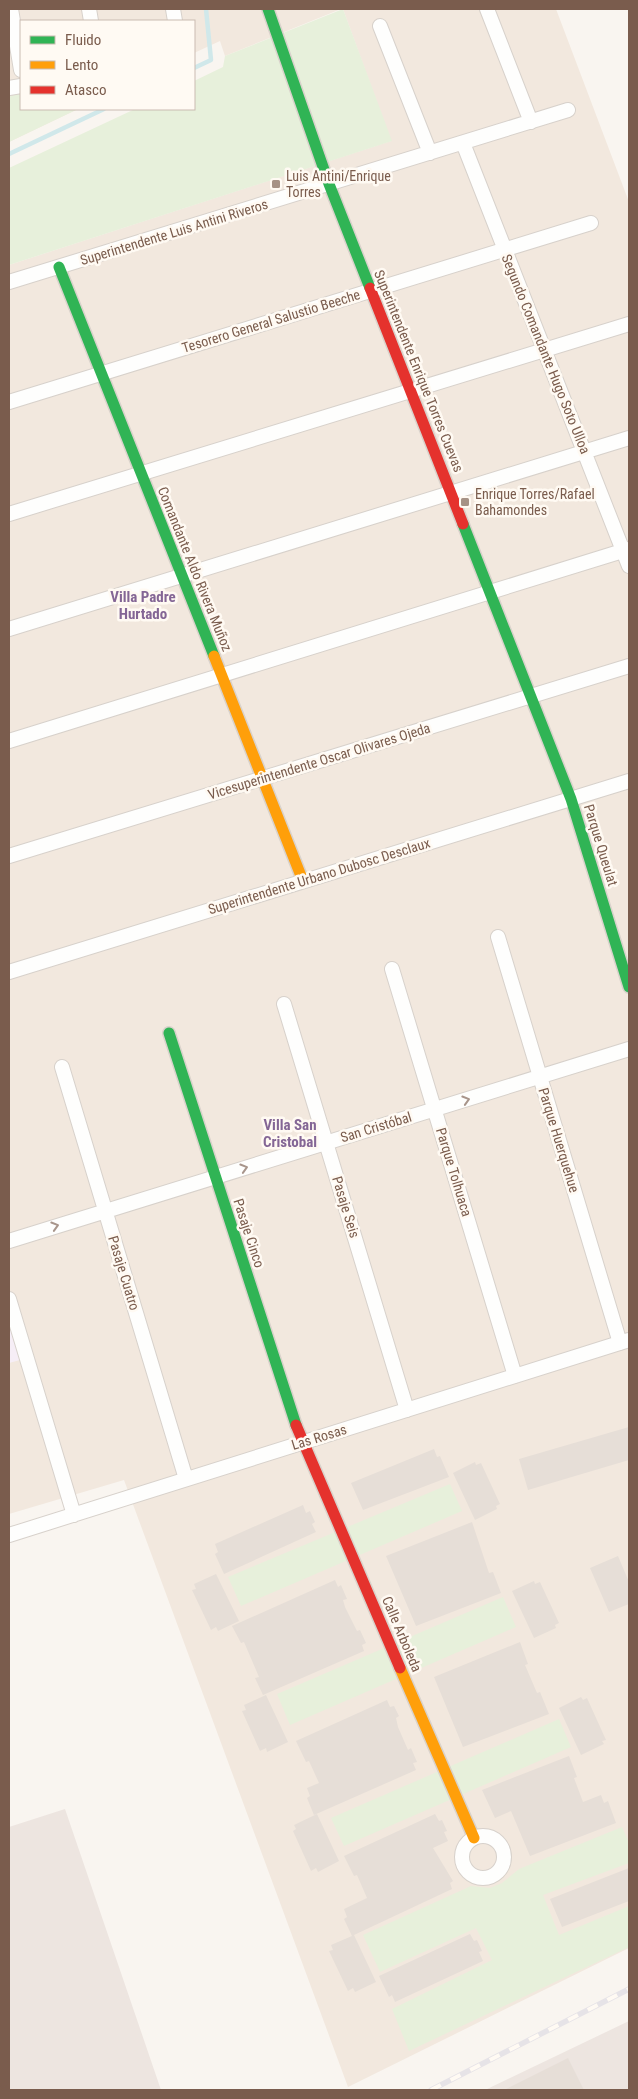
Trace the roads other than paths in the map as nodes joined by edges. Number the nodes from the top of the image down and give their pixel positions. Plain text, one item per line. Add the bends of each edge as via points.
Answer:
1 (11, 9) edge
2 (268, 9) edge
3 (487, 9) edge
4 (380, 26) dead end
5 (20, 64) edge
6 (568, 110) dead end
7 (531, 122) junction
8 (463, 143) junction
9 (430, 153) junction
10 (329, 184) junction
11 (591, 223) dead end
12 (505, 250) junction
13 (59, 267) junction
14 (9, 282) edge
15 (371, 291) junction
16 (629, 324) edge
17 (544, 350) junction
18 (101, 374) junction
19 (410, 391) junction
20 (9, 402) edge
21 (629, 438) edge
22 (584, 452) junction
23 (141, 474) junction
24 (451, 493) junction
25 (9, 514) edge
26 (626, 550) edge
27 (629, 566) edge
28 (182, 576) junction
29 (490, 592) junction
30 (9, 629) edge
31 (629, 666) edge
32 (221, 676) junction
33 (531, 696) junction
34 (9, 742) edge
35 (262, 779) junction
36 (629, 781) edge
37 (571, 798) junction
38 (9, 856) edge
39 (303, 881) junction
40 (498, 937) dead end
41 (392, 969) dead end
42 (9, 972) edge
43 (629, 987) edge
44 (284, 1004) dead end
45 (169, 1033) dead end
46 (629, 1049) edge
47 (62, 1067) dead end
48 (540, 1077) junction
49 (434, 1110) junction
50 (326, 1142) junction
51 (215, 1177) junction
52 (105, 1211) junction
53 (9, 1241) edge
54 (9, 1299) edge
55 (624, 1341) edge
56 (515, 1376) junction
57 (407, 1410) junction
58 (302, 1443) junction
59 (186, 1479) junction
60 (74, 1515) junction
61 (9, 1535) edge
62 (474, 1838) dead end

1 - 5 street
2 - 10 street, Superintendente Enrique Torres Cuevas
3 - 7 street
4 - 9 street
6 - 7 street, Superintendente Luis Antini Riveros
7 - 8 street, Superintendente Luis Antini Riveros
8 - 9 street, Superintendente Luis Antini Riveros
8 - 12 street, Segundo Comandante Hugo Soto Ulloa
9 - 10 street, Superintendente Luis Antini Riveros
10 - 13 street, Superintendente Luis Antini Riveros
10 - 15 street, Superintendente Enrique Torres Cuevas
11 - 12 street, Tesorero General Salustio Beeche
12 - 15 street, Tesorero General Salustio Beeche
12 - 17 street, Segundo Comandante Hugo Soto Ulloa
13 - 14 street, Superintendente Luis Antini Riveros
13 - 18 street, Comandante Aldo Rivera Muñoz
15 - 18 street, Tesorero General Salustio Beeche
15 - 19 street, Superintendente Enrique Torres Cuevas
16 - 17 street
17 - 19 street
17 - 22 street, Segundo Comandante Hugo Soto Ulloa
18 - 20 street, Tesorero General Salustio Beeche
18 - 23 street, Comandante Aldo Rivera Muñoz
19 - 23 street
19 - 24 street, Superintendente Enrique Torres Cuevas
21 - 22 street
22 - 24 street
22 - 26 street, Segundo Comandante Hugo Soto Ulloa
23 - 25 street
23 - 28 street, Comandante Aldo Rivera Muñoz
24 - 28 street
24 - 29 street, Superintendente Enrique Torres Cuevas
26 - 27 street, Segundo Comandante Hugo Soto Ulloa
26 - 29 street
28 - 30 street
28 - 32 street, Comandante Aldo Rivera Muñoz
29 - 32 street
29 - 33 street, Superintendente Enrique Torres Cuevas
31 - 33 street, Vicesuperintendente Oscar Olivares Ojeda
32 - 34 street
32 - 35 street, Comandante Aldo Rivera Muñoz
33 - 35 street, Vicesuperintendente Oscar Olivares Ojeda
33 - 37 street, Superintendente Enrique Torres Cuevas
35 - 38 street, Vicesuperintendente Oscar Olivares Ojeda
35 - 39 street, Comandante Aldo Rivera Muñoz
36 - 37 street, Superintendente Urbano Dubosc Desclaux
37 - 39 street, Superintendente Urbano Dubosc Desclaux
37 - 43 street, Parque Queulat
39 - 42 street, Superintendente Urbano Dubosc Desclaux
40 - 48 street, Parque Huerquehue
41 - 49 street, Parque Tolhuaca
44 - 50 street, Pasaje Seis
45 - 51 street, Pasaje Cinco
46 - 48 street, San Cristóbal
47 - 52 street, Pasaje Cuatro
49 -> 48 street, San Cristóbal
48 - 55 street, Parque Huerquehue
49 - 50 street, San Cristóbal
49 - 56 street, Parque Tolhuaca
51 -> 50 street, San Cristóbal
50 - 57 street, Pasaje Seis
51 - 52 street, San Cristóbal
51 - 58 street, Pasaje Cinco
53 -> 52 street, San Cristóbal
52 - 59 street, Pasaje Cuatro
54 - 60 street
55 - 56 street, Las Rosas
56 - 57 street, Las Rosas
57 - 58 street, Las Rosas
58 - 59 street, Las Rosas
58 - 62 street, Calle Arboleda
59 - 60 street, Las Rosas
60 - 61 street, Las Rosas

